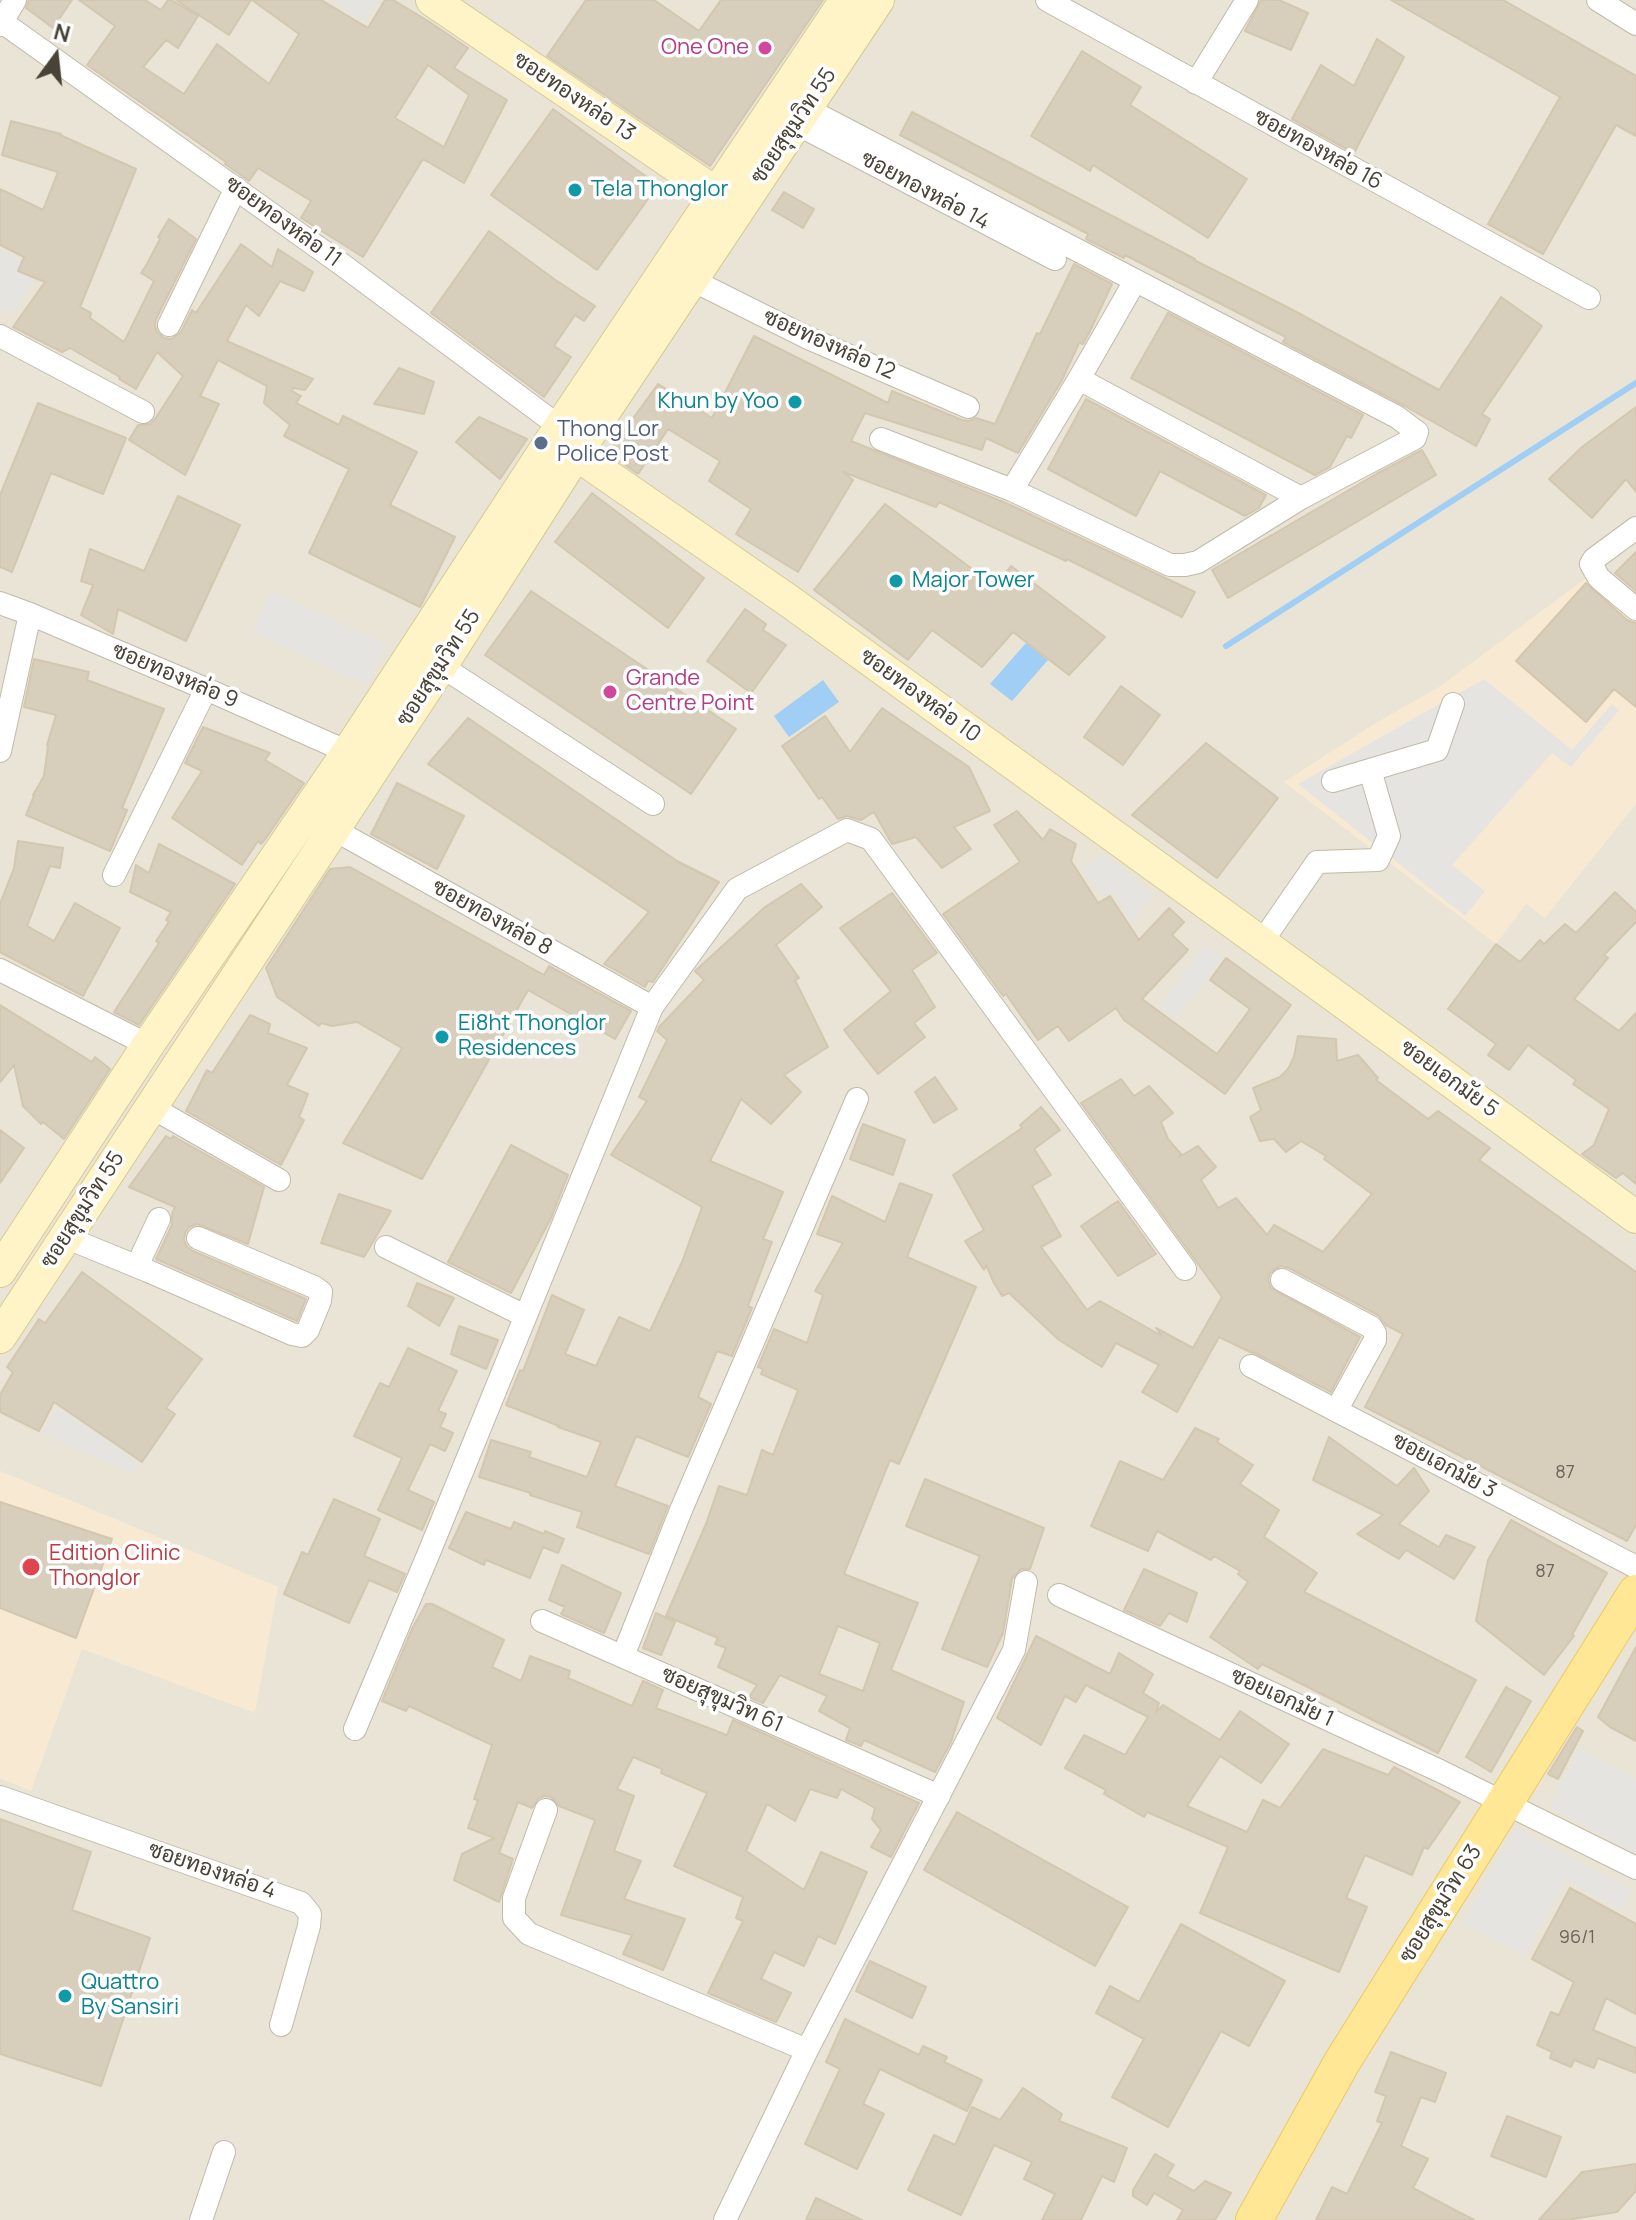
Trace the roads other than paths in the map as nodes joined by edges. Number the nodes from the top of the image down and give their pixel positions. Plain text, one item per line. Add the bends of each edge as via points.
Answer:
1 (15, 0) edge
2 (432, 0) edge
3 (846, 0) edge
4 (878, 0) edge
5 (1047, 0) edge
6 (1247, 0) edge
7 (1598, 0) edge
8 (1, 23) edge
9 (1636, 24) edge
10 (1196, 83) junction
11 (800, 116) junction
12 (236, 188) junction
13 (728, 200) junction
14 (1055, 259) dead end
15 (692, 280) junction
16 (1135, 281) junction
17 (1589, 298) dead end
18 (169, 325) dead end
19 (0, 336) edge
20 (1079, 379) junction
21 (968, 407) dead end
22 (143, 412) dead end
23 (881, 439) dead end
24 (568, 440) junction
25 (1012, 490) junction
26 (1301, 498) junction
27 (1636, 528) edge
28 (0, 603) edge
29 (1636, 609) edge
30 (30, 614) junction
31 (441, 666) junction
32 (206, 689) junction
33 (1453, 704) dead end
34 (0, 751) edge
35 (361, 761) junction
36 (1370, 770) junction
37 (1333, 781) dead end
38 (653, 804) dead end
39 (320, 821) junction
40 (114, 875) dead end
41 (1261, 943) junction
42 (0, 970) edge
43 (652, 1007) junction
44 (148, 1045) junction
45 (180, 1064) junction
46 (119, 1089) junction
47 (857, 1099) dead end
48 (151, 1107) junction
49 (279, 1180) dead end
50 (1636, 1217) edge
51 (159, 1219) dead end
52 (65, 1237) junction
53 (198, 1238) dead end
54 (386, 1247) dead end
55 (137, 1266) junction
56 (1185, 1269) dead end
57 (0, 1271) edge
58 (1282, 1280) dead end
59 (525, 1316) junction
60 (0, 1337) edge
61 (1251, 1366) dead end
62 (1337, 1409) junction
63 (1636, 1567) edge
64 (1026, 1582) dead end
65 (1636, 1593) edge
66 (1059, 1595) dead end
67 (542, 1621) dead end
68 (623, 1656) junction
69 (355, 1729) dead end
70 (939, 1796) junction
71 (0, 1797) edge
72 (1505, 1803) junction
73 (546, 1810) dead end
74 (1636, 1868) edge
75 (281, 2025) dead end
76 (807, 2050) junction
77 (224, 2152) dead end
78 (201, 2220) edge
79 (725, 2220) edge
80 (1254, 2220) edge

1 - 8 street
2 - 13 main road, ซอยทองหล่อ 13
3 - 13 main road, ซอยสุขุมวิท 55
4 - 11 main road, ซอยสุขุมวิท 55
5 - 10 street, ซอยทองหล่อ 16
6 - 10 street
7 - 9 street
8 - 12 street, ซอยทองหล่อ 11
10 - 17 street, ซอยทองหล่อ 16
11 - 13 main road, ซอยสุขุมวิท 55
11 - 14 street, ซอยทองหล่อ 14
11 - 16 street
12 - 18 street
12 - 24 street, ซอยทองหล่อ 11
13 - 15 main road, ซอยสุขุมวิท 55
13 - 24 main road, ซอยสุขุมวิท 55
15 - 21 street, ซอยทองหล่อ 12 via 808,338
15 - 24 main road, ซอยสุขุมวิท 55
16 - 20 street
16 - 26 street via 1417,432 1415,438
19 - 22 street
20 - 25 street
20 - 26 street
23 - 25 street
24 - 31 main road, ซอยสุขุมวิท 55
24 - 35 main road, ซอยสุขุมวิท 55
24 - 41 main road, ซอยทองหล่อ 10
25 - 26 street via 1170,565 1198,562
27 - 29 street via 1591,564 1599,578
28 - 30 street, ซอยทองหล่อ 9
30 - 32 street, ซอยทองหล่อ 9
30 - 34 street
31 - 35 main road, ซอยสุขุมวิท 55
31 - 38 street
32 - 35 street, ซอยทองหล่อ 9
32 - 40 street
33 - 36 street via 1437,750
35 - 39 main road, ซอยสุขุมวิท 55
36 - 37 street
36 - 41 street via 1389,836 1378,860 1317,862
39 - 43 street, ซอยทองหล่อ 8
39 - 44 main road, ซอยสุขุมวิท 55
39 - 45 main road, ซอยสุขุมวิท 55
41 - 50 main road, ซอยเอกมัย 5
42 - 44 street
43 - 56 street via 737,889 847,830 871,839
43 - 59 street
44 - 45 main road
44 - 46 main road, ซอยสุขุมวิท 55
45 - 48 main road, ซอยสุขุมวิท 55
46 - 48 main road
46 - 57 main road, ซอยสุขุมวิท 55
47 - 68 street
48 - 49 street
48 - 52 main road, ซอยสุขุมวิท 55
51 - 55 street
52 - 55 street
52 - 60 main road, ซอยสุขุมวิท 55
53 - 55 street via 321,1292 308,1330 302,1336 292,1334
54 - 59 street
58 - 62 street via 1375,1333
59 - 69 street
61 - 62 street, ซอยเอกมัย 3
62 - 63 street, ซอยเอกมัย 3
64 - 70 street via 1014,1650
65 - 72 main road, ซอยสุขุมวิท 63
66 - 72 street, ซอยเอกมัย 1
67 - 68 street, ซอยสุขุมวิท 61
68 - 70 street, ซอยสุขุมวิท 61
70 - 76 street
71 - 75 street, ซอยทองหล่อ 4 via 301,1903 310,1914 309,1926
72 - 74 street, ซอยเอกมัย 1
72 - 80 main road, ซอยสุขุมวิท 63 via 1342,2062
73 - 76 street via 514,1898 514,1918 529,1934
76 - 79 street
77 - 78 street

